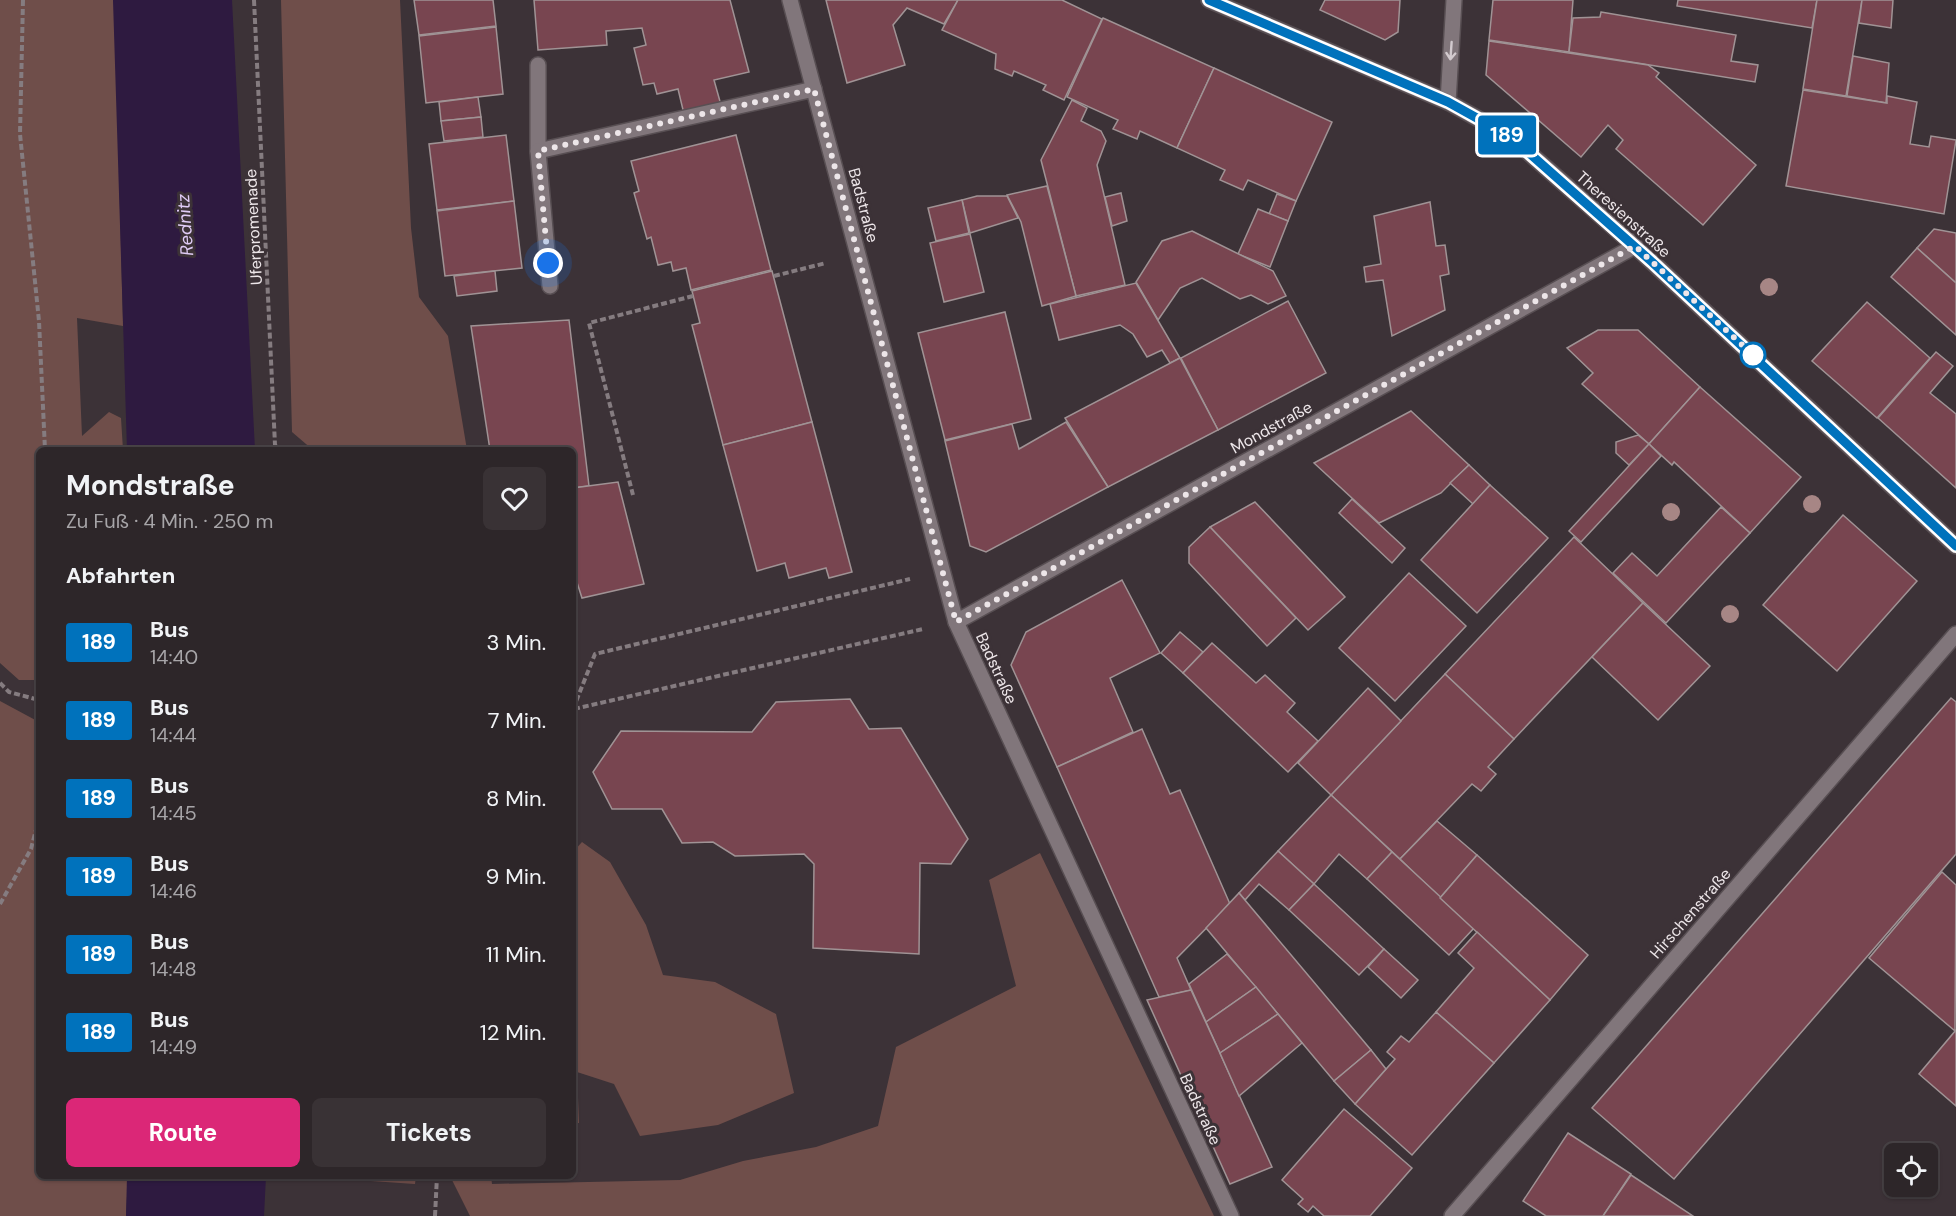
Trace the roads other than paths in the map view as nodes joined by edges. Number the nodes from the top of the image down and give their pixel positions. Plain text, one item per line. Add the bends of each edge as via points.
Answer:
1 (790, 0) edge
2 (1209, 0) edge
3 (1454, 0) edge
4 (538, 65) dead end
5 (814, 89) junction
6 (1448, 102) junction
7 (538, 151) junction
8 (1635, 246) junction
9 (550, 286) dead end
10 (1956, 546) edge
11 (956, 622) junction
12 (1956, 634) edge
13 (1230, 1216) edge
14 (1452, 1216) edge

1 - 5 street, Badstraße
2 - 6 street, Theresienstraße
3 -> 6 street
4 - 7 street
5 - 7 street
5 - 11 street, Badstraße
6 - 8 street, Theresienstraße via 1511,137
7 - 9 street
8 - 10 street, Theresienstraße
8 - 11 street, Mondstraße
11 - 13 street, Badstraße
12 - 14 street, Hirschenstraße

